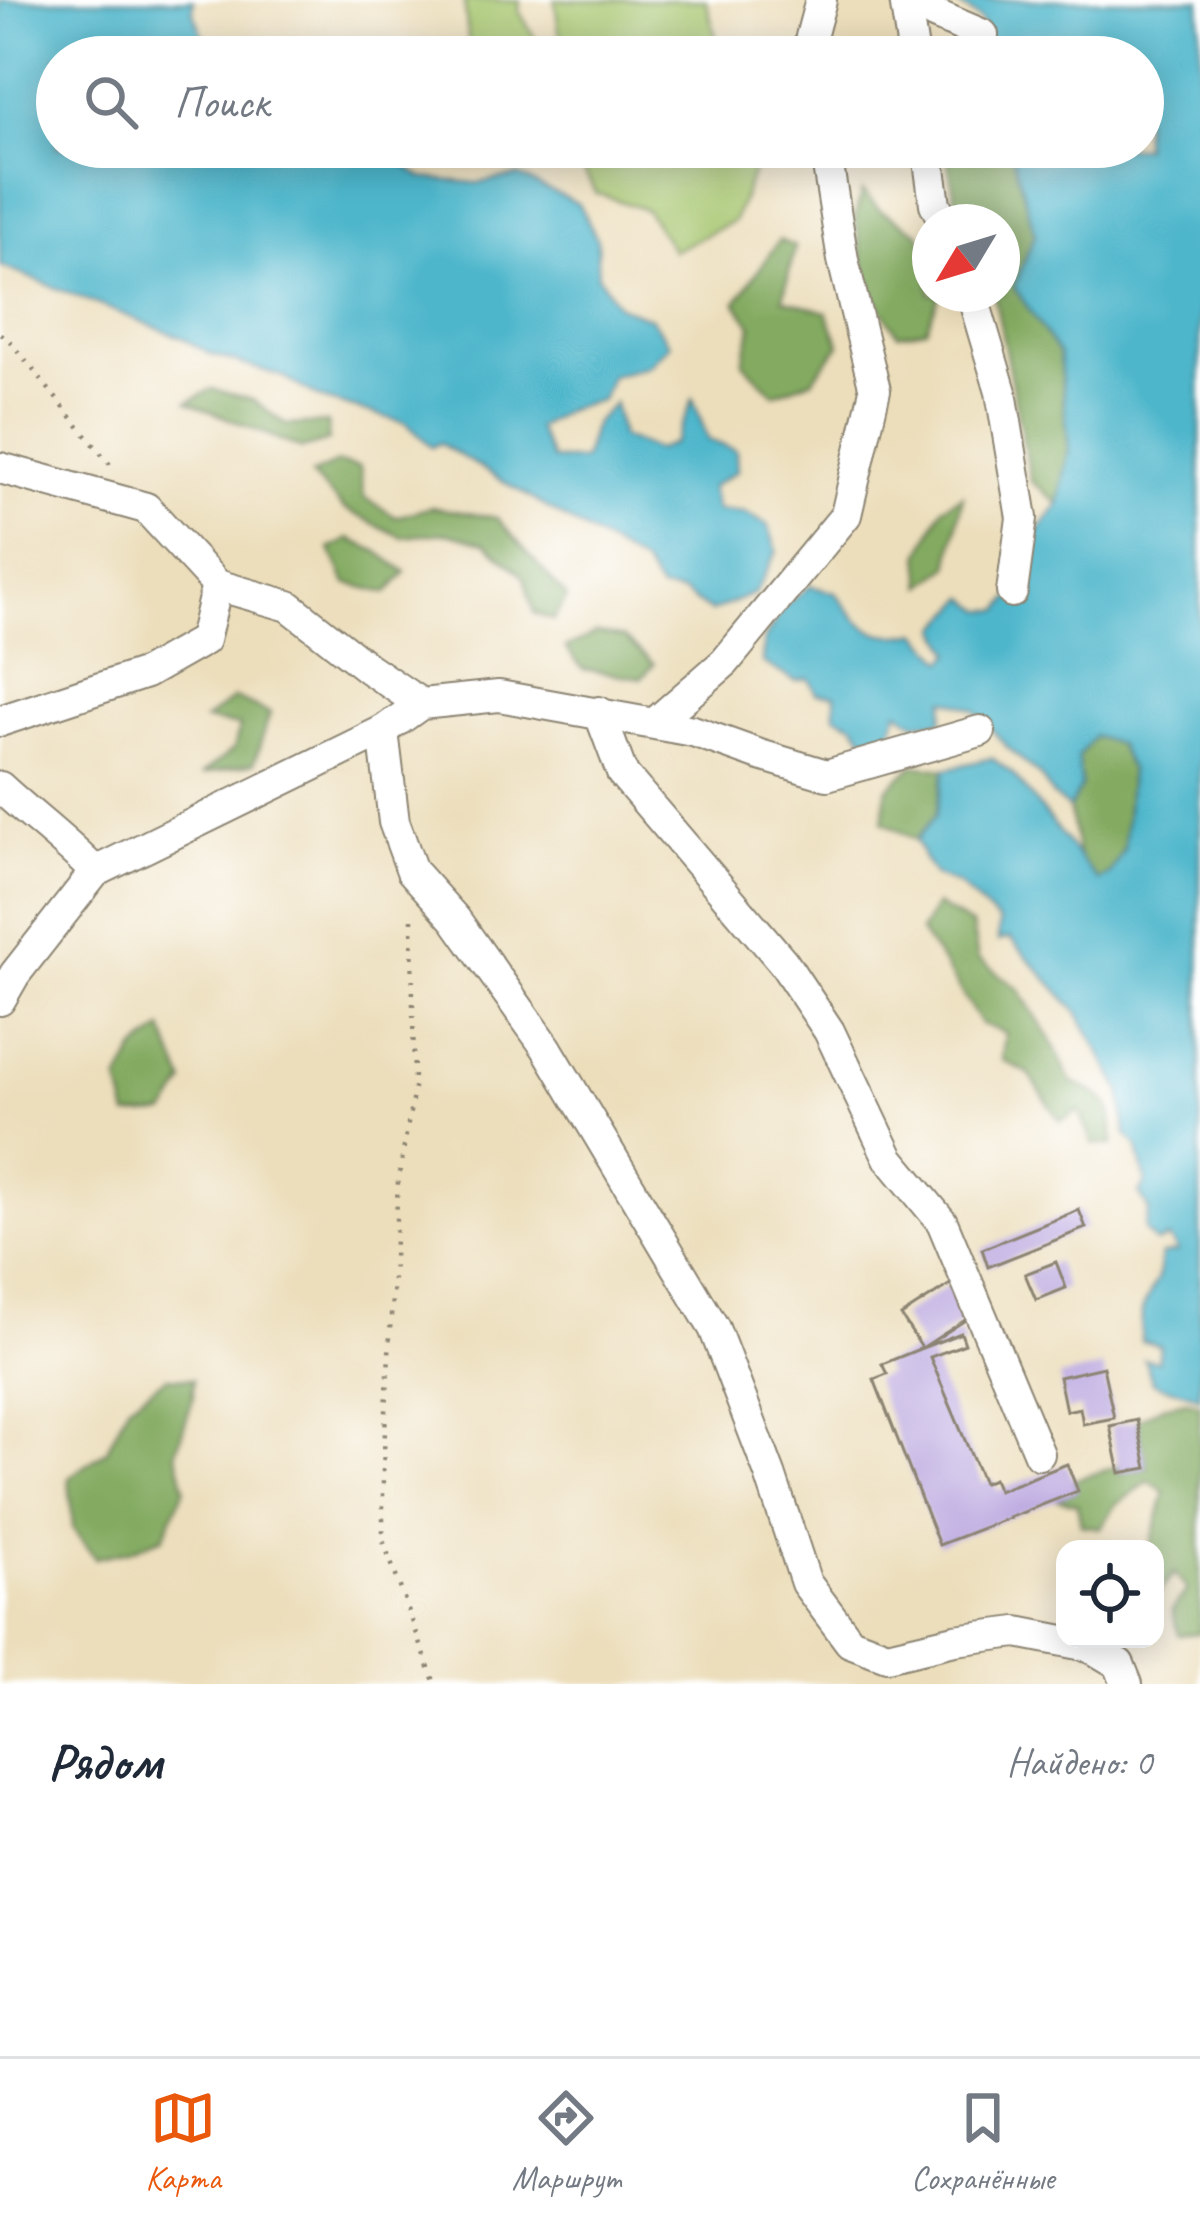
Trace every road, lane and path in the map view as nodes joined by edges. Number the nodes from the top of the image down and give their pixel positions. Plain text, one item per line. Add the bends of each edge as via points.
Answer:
1 (820, 0) edge
2 (905, 0) edge
3 (917, 0) edge
4 (983, 35) dead end
5 (811, 36) edge
6 (911, 36) edge
7 (828, 168) edge
8 (930, 168) edge
9 (935, 204) edge
10 (977, 312) edge
11 (0, 334) edge
12 (0, 468) edge
13 (146, 508) junction
14 (217, 585) junction
15 (1012, 592) dead end
16 (421, 704) junction
17 (598, 712) junction
18 (0, 722) edge
19 (655, 723) junction
20 (383, 730) junction
21 (980, 731) dead end
22 (0, 787) edge
23 (412, 871) junction
24 (95, 872) junction
25 (0, 1000) edge
26 (1040, 1454) dead end
27 (435, 1684) edge
28 (1127, 1684) edge

1 - 5 lane
2 - 6 lane
3 - 4 lane
7 - 19 lane via 875,390 846,515 725,662
8 - 9 lane
10 - 15 lane via 1022,518
11 - 13 path
12 - 13 lane
13 - 14 lane
14 - 16 lane via 289,606
14 - 18 lane via 204,640 146,674
16 - 17 lane via 499,695
16 - 20 lane
17 - 19 lane
17 - 26 lane via 622,773 784,962 829,1031 889,1158 942,1222
19 - 21 lane via 826,775
20 - 23 lane via 394,822
20 - 24 lane
22 - 24 lane
23 - 27 path via 414,1089 398,1181 383,1540
23 - 28 lane via 546,1047 714,1328 806,1583 850,1642 887,1656 1017,1632 1089,1646 1119,1664
24 - 25 lane

